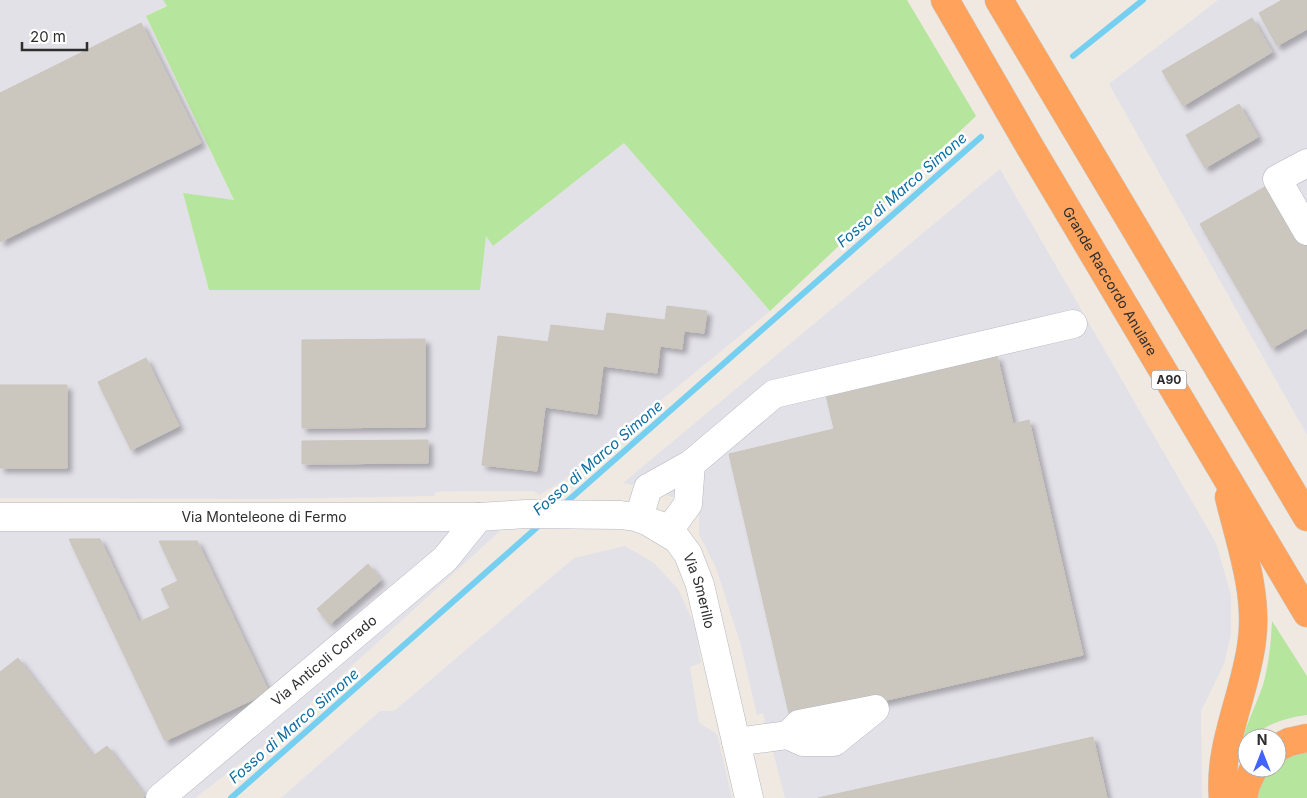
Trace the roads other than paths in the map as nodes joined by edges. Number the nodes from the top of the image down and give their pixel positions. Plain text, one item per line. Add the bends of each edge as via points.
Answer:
1 (945, 0) edge
2 (999, 0) edge
3 (1307, 163) edge
4 (1307, 231) edge
5 (1073, 324) dead end
6 (691, 464) junction
7 (1222, 469) junction
8 (526, 514) joint
9 (0, 517) edge
10 (479, 517) junction
11 (1307, 517) edge
12 (647, 520) junction
13 (1307, 613) edge
14 (788, 735) dead end
15 (1307, 738) edge
16 (736, 742) junction
17 (1287, 743) edge
18 (1249, 778) edge
19 (160, 798) edge
20 (749, 798) edge
21 (1224, 798) edge
22 (1243, 798) edge

1 - 7 highway, Grande Raccordo Anulare / A90
2 - 11 highway
3 - 4 street via 1277,179
5 - 6 street via 774,394
6 - 12 street via 648,488 641,511
6 - 12 street via 688,504 670,529
7 - 13 highway, Grande Raccordo Anulare / A90
7 - 21 highway via 1253,608 1248,665 1224,763
8 - 10 street, Via Monteleone di Fermo
8 - 12 street, Via Smerillo via 621,515
9 - 10 street, Via Monteleone di Fermo
10 - 19 street, Via Anticoli Corrado via 445,559
12 - 16 street, Via Smerillo via 677,538 693,564
14 - 16 street
15 - 17 highway
16 - 20 street, Via Smerillo
18 - 22 highway

